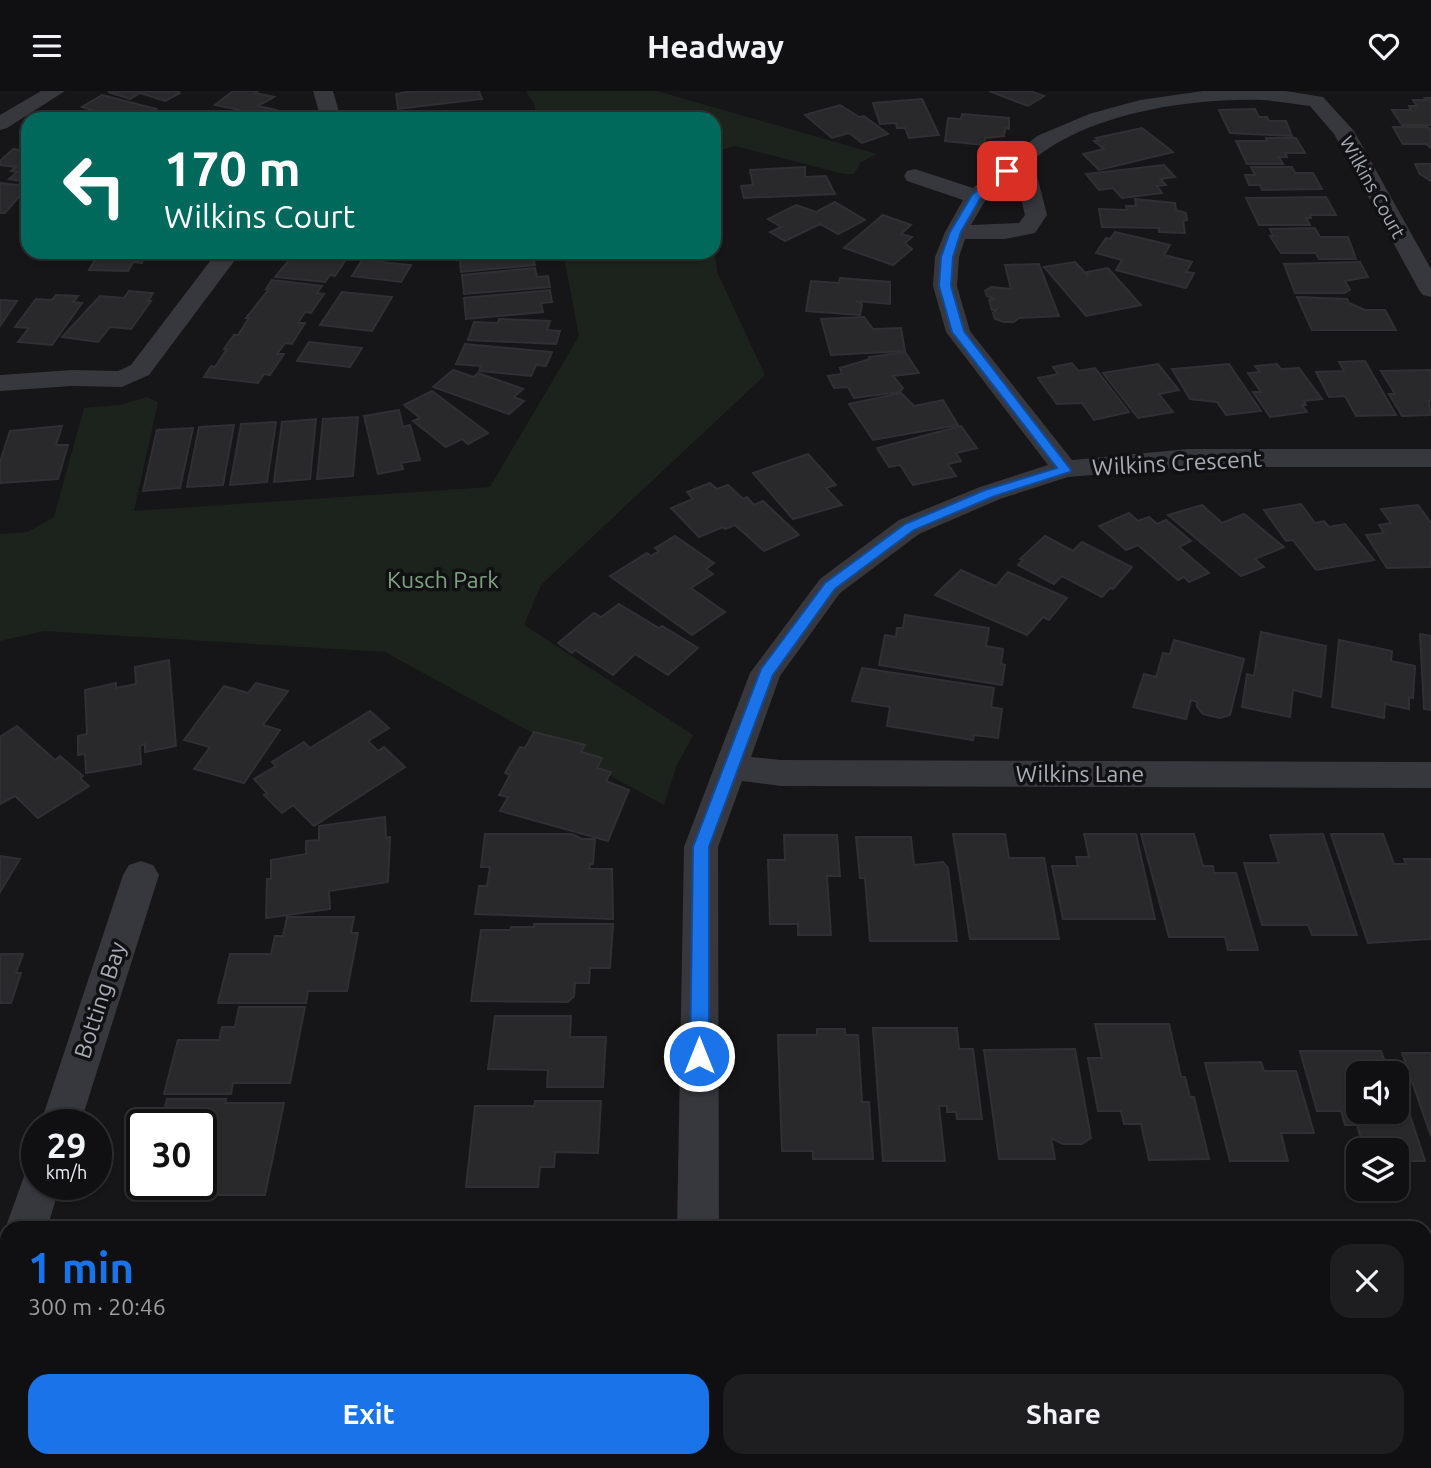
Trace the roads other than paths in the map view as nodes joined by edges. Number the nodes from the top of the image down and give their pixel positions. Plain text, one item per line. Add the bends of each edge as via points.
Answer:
1 (55, 91) edge
2 (323, 91) edge
3 (329, 112) edge
4 (0, 124) edge
5 (1022, 158) junction
6 (915, 176) dead end
7 (976, 197) junction
8 (956, 232) junction
9 (224, 259) edge
10 (1431, 290) edge
11 (0, 383) edge
12 (1431, 459) edge
13 (1065, 470) junction
14 (730, 767) junction
15 (1431, 775) edge
16 (141, 875) dead end
17 (65, 1109) edge
18 (35, 1200) edge
19 (29, 1221) edge
20 (698, 1221) edge

1 - 4 street
2 - 3 street
5 - 7 street, Wilkins Court
5 - 8 street via 1036,215 1027,228
5 - 10 street, Wilkins Court via 1044,140 1096,118 1147,104 1262,94 1316,101 1343,131
6 - 7 street
7 - 8 street, Wilkins Court
8 - 13 street, Wilkins Court via 947,257 945,286 958,332
9 - 11 street via 140,370 122,379
12 - 13 street, Wilkins Crescent via 1188,458
13 - 14 street, Wilkins Crescent via 990,493 909,527 830,586 766,673
14 - 15 street, Wilkins Lane via 781,773
14 - 20 street, Wilkins Crescent via 701,847
16 - 17 street, Botting Bay
18 - 19 street

